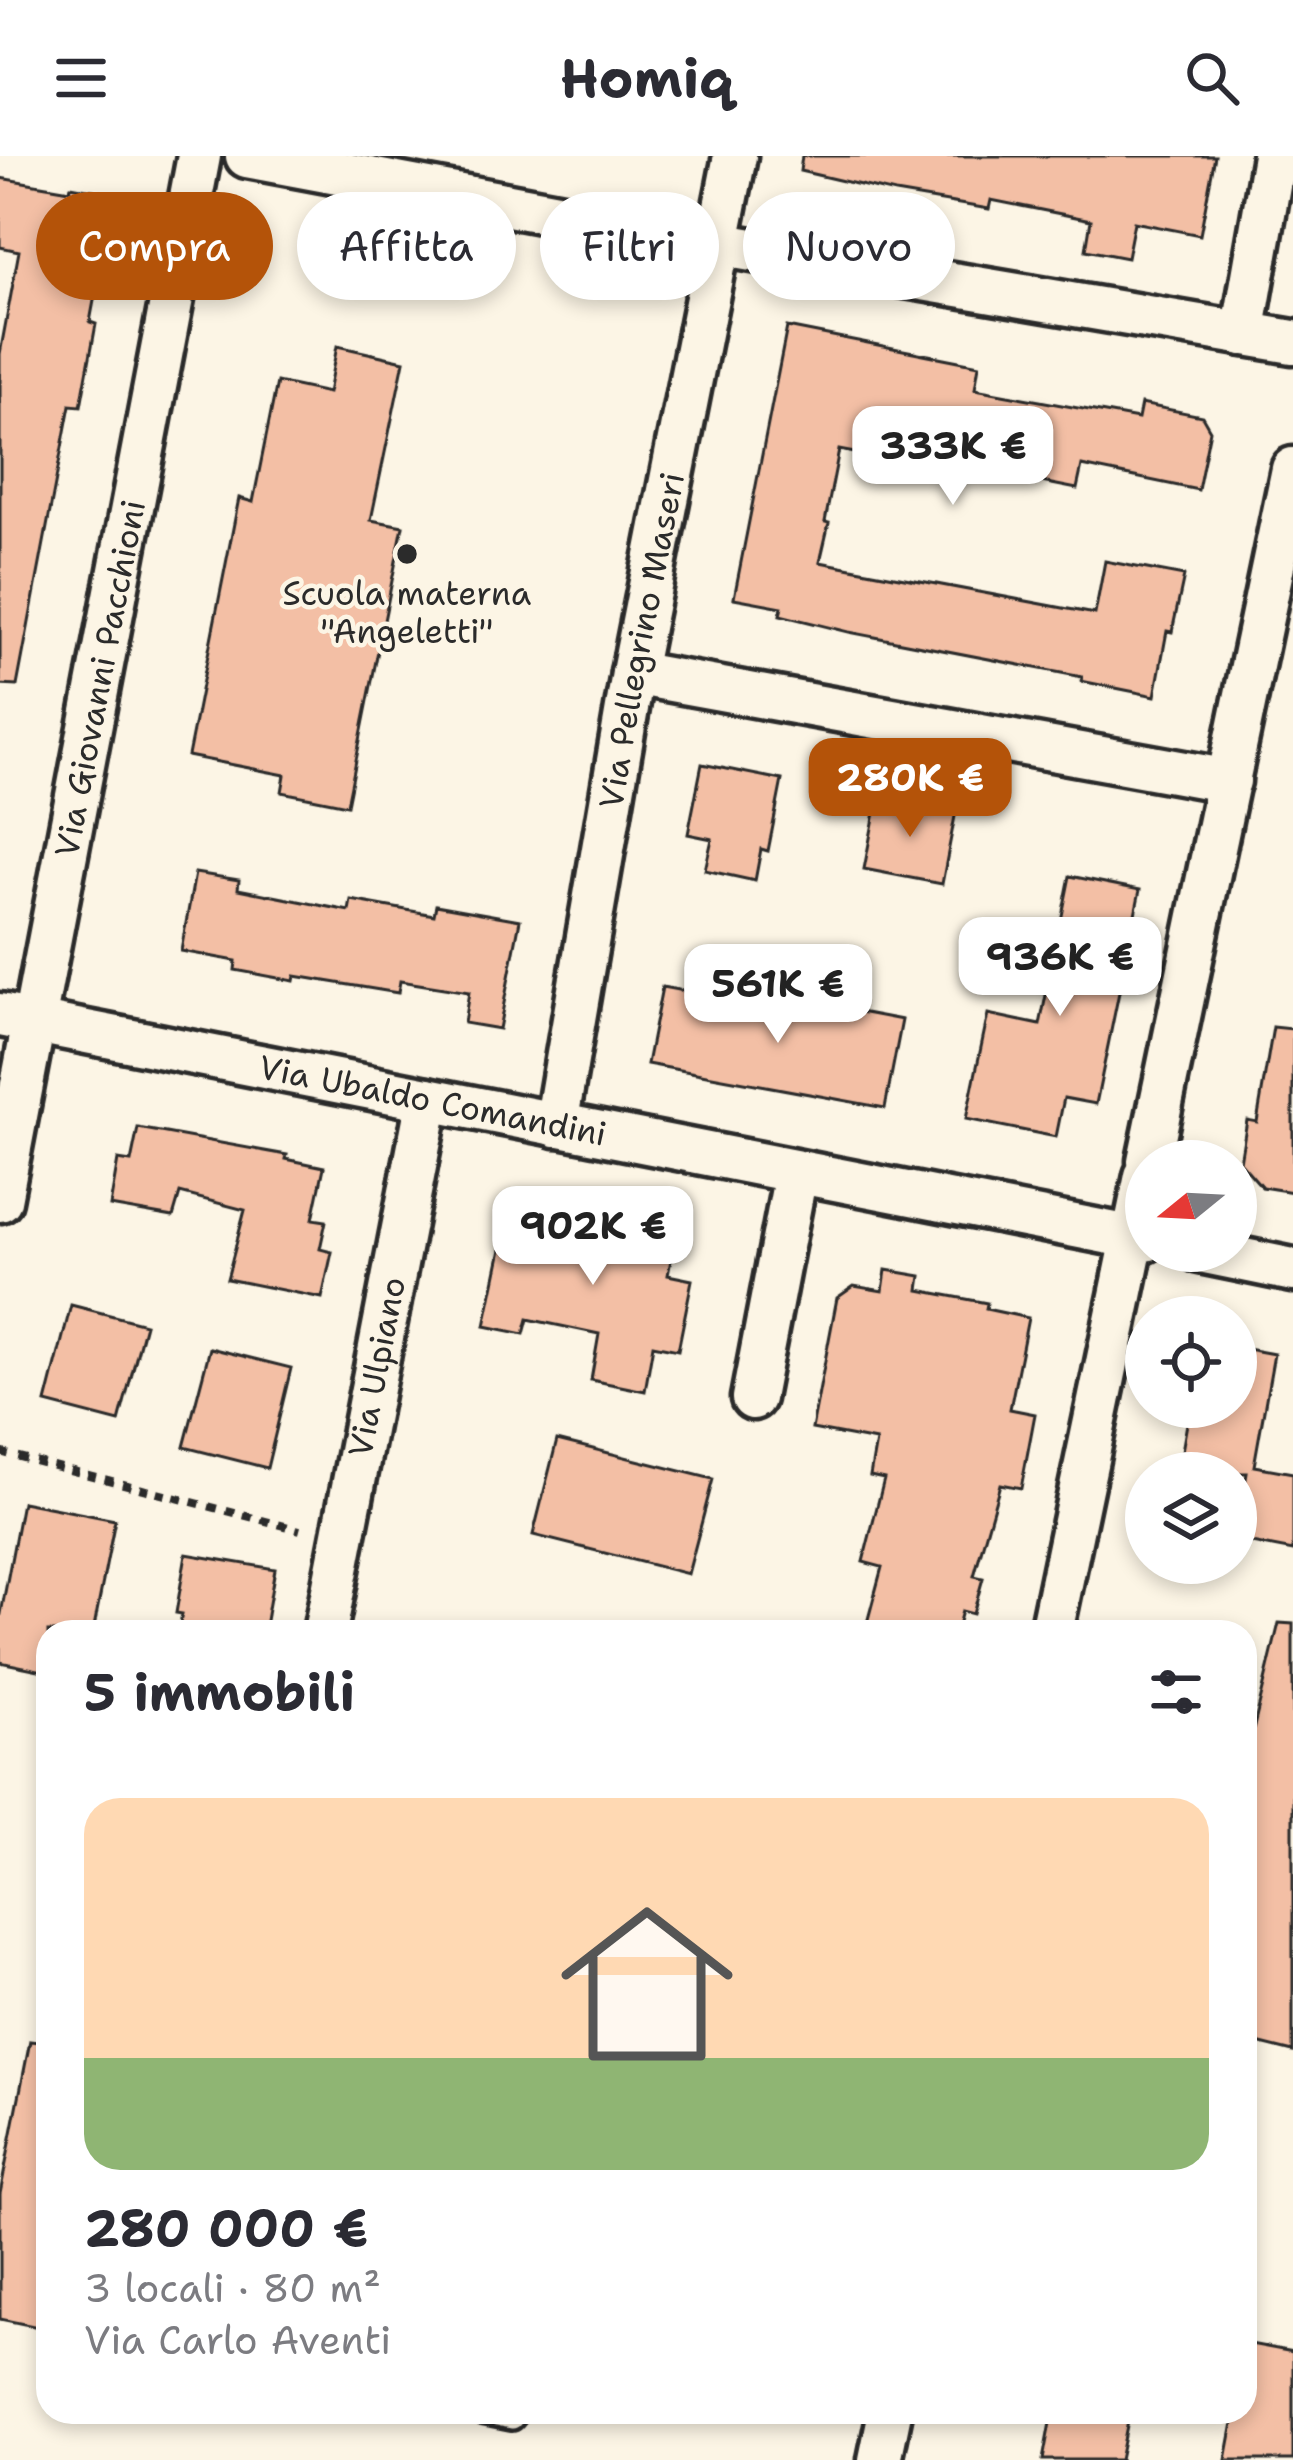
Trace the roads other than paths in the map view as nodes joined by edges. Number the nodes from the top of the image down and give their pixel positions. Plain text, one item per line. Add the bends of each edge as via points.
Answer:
1 (199, 156) edge
2 (247, 156) edge
3 (735, 156) edge
4 (1274, 156) edge
5 (540, 211) edge
6 (719, 234) edge
7 (719, 244) edge
8 (706, 300) edge
9 (1243, 334) junction
10 (1293, 342) edge
11 (1293, 469) edge
12 (633, 673) junction
13 (1229, 781) junction
14 (18, 1019) edge
15 (428, 1099) junction
16 (556, 1125) junction
17 (1153, 1140) edge
18 (796, 1173) junction
19 (0, 1200) edge
20 (1125, 1236) edge
21 (1257, 1263) edge
22 (1293, 1270) edge
23 (1133, 1272) edge
24 (753, 1398) dead end
25 (327, 1620) edge
26 (1055, 1620) edge
27 (888, 2424) edge
28 (880, 2460) edge

1 - 14 street, Via Giovanni Pacchioni
2 - 5 street
3 - 6 street, Via Pellegrino Maseri
4 - 9 street
7 - 9 street
8 - 12 street, Via Pellegrino Maseri
9 - 10 street
11 - 13 street
12 - 13 street
12 - 16 street, Via Pellegrino Maseri
13 - 17 street
14 - 15 street, Via Ubaldo Comandini
14 - 19 street, Via Giovanni Pacchioni
15 - 16 street, Via Ubaldo Comandini
15 - 25 street, Via Ulpiano
16 - 18 street, Via Ubaldo Comandini
18 - 20 street, Via Ubaldo Comandini
18 - 24 street
21 - 22 street
23 - 26 street
27 - 28 street

